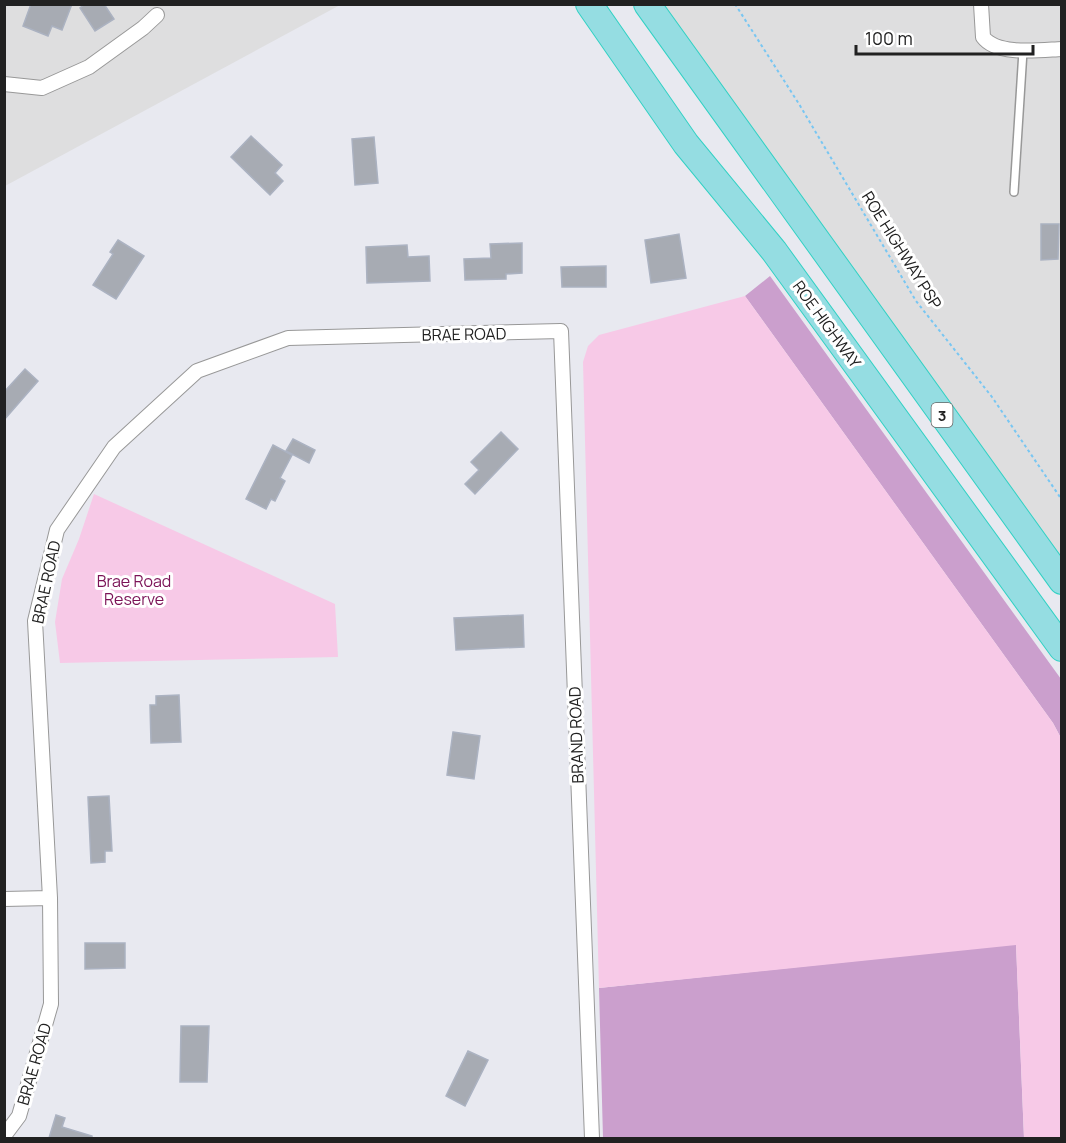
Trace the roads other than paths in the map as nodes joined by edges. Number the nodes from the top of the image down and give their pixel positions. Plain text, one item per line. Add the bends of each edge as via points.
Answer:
1 (568, 4) edge
2 (589, 4) edge
3 (647, 4) edge
4 (981, 4) edge
5 (157, 15) dead end
6 (1062, 49) edge
7 (1023, 51) junction
8 (4, 84) edge
9 (686, 144) junction
10 (1014, 192) dead end
11 (561, 331) joint
12 (1062, 581) edge
13 (1062, 648) edge
14 (50, 898) junction
15 (4, 899) edge
16 (4, 1136) edge
17 (592, 1138) edge

1 - 9 highway
2 - 9 highway, ROE HIGHWAY / 3
3 - 12 highway, 3
4 - 7 street via 983,37 987,42
5 - 8 street via 89,67 42,88
6 - 7 street
7 - 10 lane
9 - 13 highway, ROE HIGHWAY / 3 via 774,250
11 - 14 street, BRAE ROAD via 288,338 197,371 114,447 57,530 34,621
11 - 17 street, BRAND ROAD
14 - 15 street
14 - 16 street, BRAE ROAD via 51,1004 19,1116

